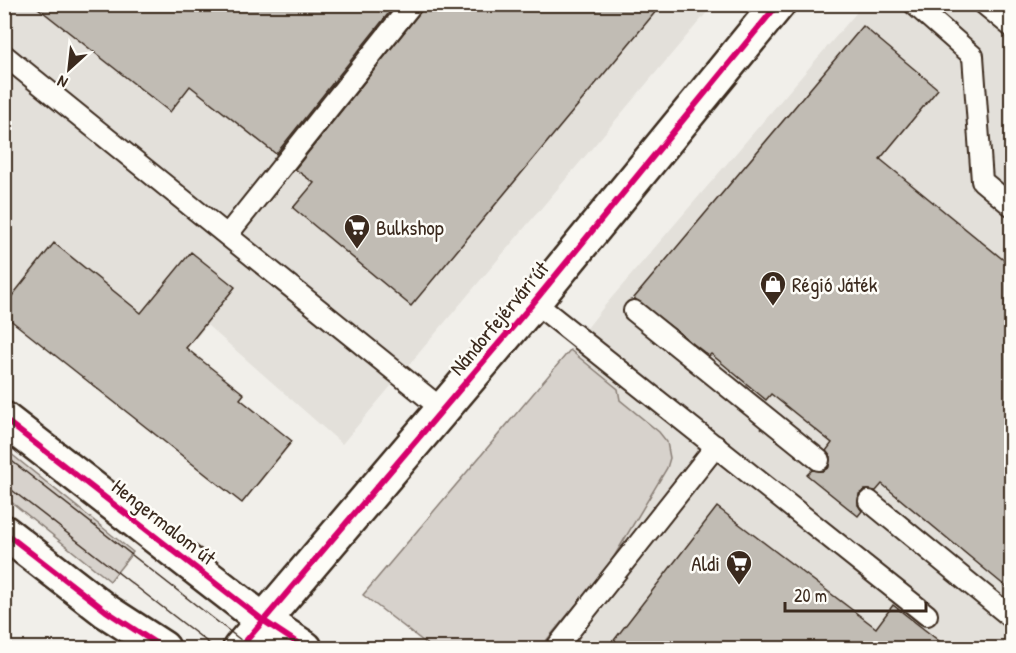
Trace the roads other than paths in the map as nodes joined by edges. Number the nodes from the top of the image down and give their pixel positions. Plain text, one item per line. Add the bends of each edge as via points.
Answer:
1 (412, 4) edge
2 (778, 4) edge
3 (914, 4) edge
4 (984, 4) edge
5 (1011, 27) edge
6 (4, 55) edge
7 (1011, 206) edge
8 (228, 234) junction
9 (534, 302) junction
10 (634, 311) dead end
11 (443, 410) junction
12 (4, 419) edge
13 (716, 446) junction
14 (819, 460) dead end
15 (869, 501) dead end
16 (4, 532) edge
17 (927, 615) dead end
18 (1011, 618) edge
19 (264, 621) junction
20 (163, 648) edge
21 (240, 648) edge
22 (305, 648) edge
23 (556, 648) edge

1 - 8 lane
2 - 9 street, Nándorfejérvári út
3 - 7 lane via 973,56 982,181
4 - 5 lane
6 - 8 lane
8 - 11 lane
9 - 11 street, Nándorfejérvári út
9 - 13 lane
10 - 14 lane
11 - 19 street, Nándorfejérvári út
12 - 19 street, Hengermalom út
13 - 17 lane
13 - 23 lane
15 - 18 lane
16 - 20 street via 106,611
19 - 21 street, Nándorfejérvári út
19 - 22 street, Hengermalom út

